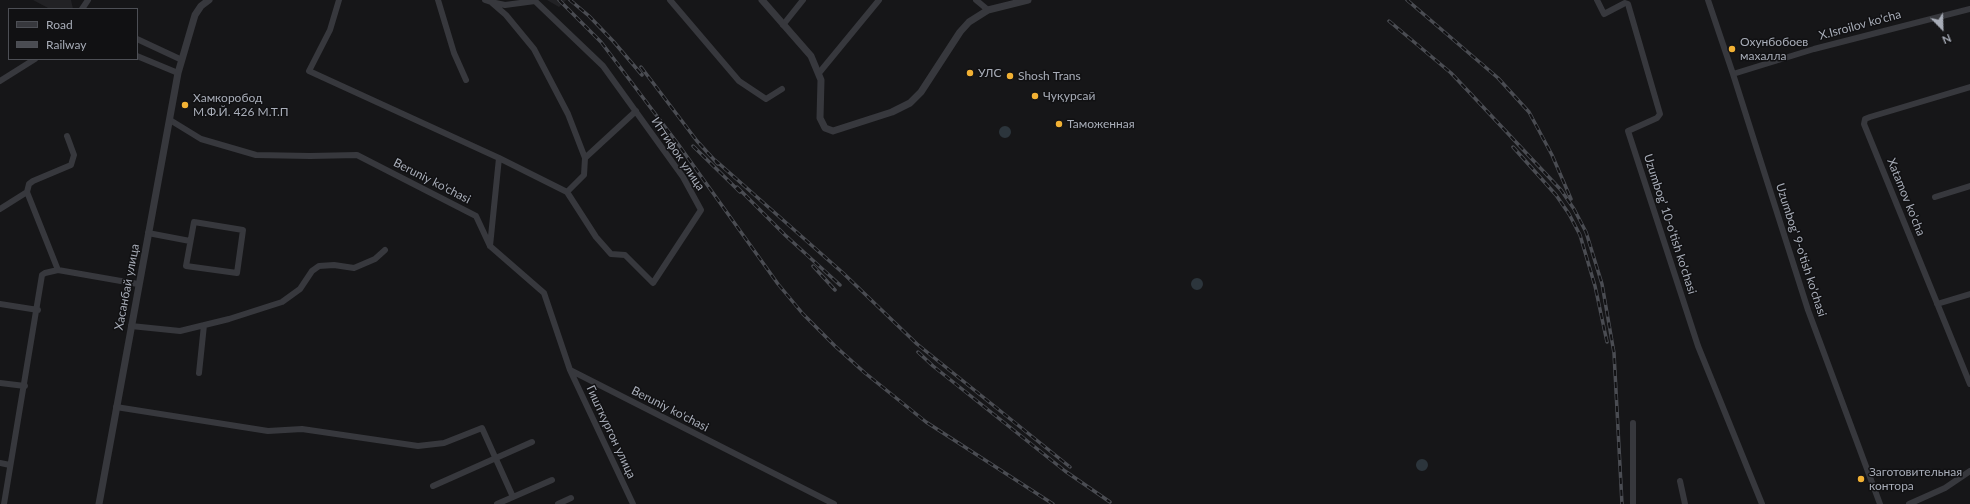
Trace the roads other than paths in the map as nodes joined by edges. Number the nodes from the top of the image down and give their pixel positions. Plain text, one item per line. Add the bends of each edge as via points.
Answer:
1 (209, 0) edge
2 (339, 0) edge
3 (438, 0) edge
4 (670, 0) edge
5 (762, 0) edge
6 (803, 0) edge
7 (879, 0) edge
8 (976, 0) edge
9 (1028, 0) edge
10 (1597, 0) edge
11 (1708, 0) edge
12 (488, 1) edge
13 (1970, 9) edge
14 (988, 10) junction
15 (783, 25) junction
16 (138, 39) edge
17 (138, 56) edge
18 (33, 60) edge
19 (182, 60) junction
20 (178, 73) junction
21 (819, 73) junction
22 (1734, 74) junction
23 (466, 80) dead end
24 (0, 81) edge
25 (1970, 87) edge
26 (782, 89) dead end
27 (636, 111) junction
28 (170, 120) junction
29 (67, 136) dead end
30 (499, 158) junction
31 (585, 158) junction
32 (1970, 186) edge
33 (26, 192) junction
34 (567, 192) junction
35 (1934, 197) dead end
36 (0, 209) edge
37 (148, 233) junction
38 (190, 241) junction
39 (490, 246) junction
40 (385, 250) dead end
41 (58, 270) junction
42 (138, 284) junction
43 (1970, 294) edge
44 (0, 304) edge
45 (1937, 304) junction
46 (38, 310) junction
47 (204, 325) junction
48 (131, 326) junction
49 (570, 370) junction
50 (199, 373) dead end
51 (0, 383) edge
52 (1970, 384) edge
53 (25, 386) junction
54 (116, 407) junction
55 (1633, 423) dead end
56 (532, 442) dead end
57 (496, 458) junction
58 (0, 463) edge
59 (10, 465) junction
60 (1970, 471) edge
61 (552, 480) dead end
62 (1680, 482) dead end
63 (433, 486) dead end
64 (513, 497) junction
65 (571, 498) dead end
66 (4, 504) edge
67 (99, 504) edge
68 (497, 504) edge
69 (558, 504) edge
70 (633, 504) edge
71 (834, 504) edge
72 (1633, 504) edge
73 (1686, 504) edge
74 (1762, 504) edge
75 (1880, 504) edge
76 (1909, 504) edge

1 - 19 street via 195,15
2 - 30 street via 330,30 309,71
3 - 23 street via 454,53
4 - 26 street via 739,81 766,99
5 - 15 street
6 - 15 street
7 - 21 street
8 - 14 street
9 - 14 street
10 - 74 street, Uzumbog' 10-o'tish ko'chasi via 1604,14 1625,3 1628,4 1660,114 1657,118 1628,131 1698,346
11 - 22 street, Uzumbog' 9-o'tish ko'chasi
12 - 27 street, Иттифок улица via 505,5 535,1 603,66
12 - 31 street, Иттифок улица via 506,15 534,49 568,114
13 - 22 street, X.Isroilov ko'cha via 1814,49
14 - 21 street via 963,28 921,92 907,105 832,131 825,128 819,116
15 - 21 street via 808,51
16 - 19 street
17 - 20 street
18 - 24 street
19 - 20 street
20 - 28 street, Хасанбай улица
22 - 75 street, Uzumbog' 9-o'tish ko'chasi via 1808,310
25 - 45 street, Xatamov ko'cha via 1865,119 1864,124
27 - 31 street
27 - 34 street, Иттифок улица via 683,177 701,210 653,283 625,255 611,254 596,237
28 - 37 street, Хасанбай улица
28 - 39 street, Beruniy ko'chasi via 201,139 256,155 357,155 476,216
29 - 33 street via 74,155 71,164 33,181
30 - 34 street
30 - 39 street
31 - 34 street via 584,175
32 - 35 street
33 - 36 street
33 - 41 street
37 - 38 street
37 - 42 street, Хасанбай улица
38 - 38 street via 194,222 243,230 237,273 186,266
39 - 49 street, Beruniy ko'chasi via 544,293
40 - 47 street via 375,259 354,268 319,266 312,271 300,289 282,302
41 - 42 street
41 - 46 street via 42,275
42 - 48 street, Хасанбай улица
43 - 45 street
44 - 46 street
45 - 52 street, Xatamov ko'cha
46 - 53 street
47 - 48 street via 180,331
47 - 50 street
48 - 54 street, Хасанбай улица
49 - 70 street, Гишткургон улица
49 - 71 street, Beruniy ko'chasi
51 - 53 street
53 - 59 street
54 - 57 street via 268,431 302,429 418,446 444,443 482,428
54 - 67 street, Хасанбай улица
55 - 72 street
56 - 57 street
57 - 63 street
57 - 64 street
58 - 59 street
59 - 66 street
60 - 76 street via 1945,488
61 - 64 street
62 - 73 street
64 - 68 street
65 - 69 street

